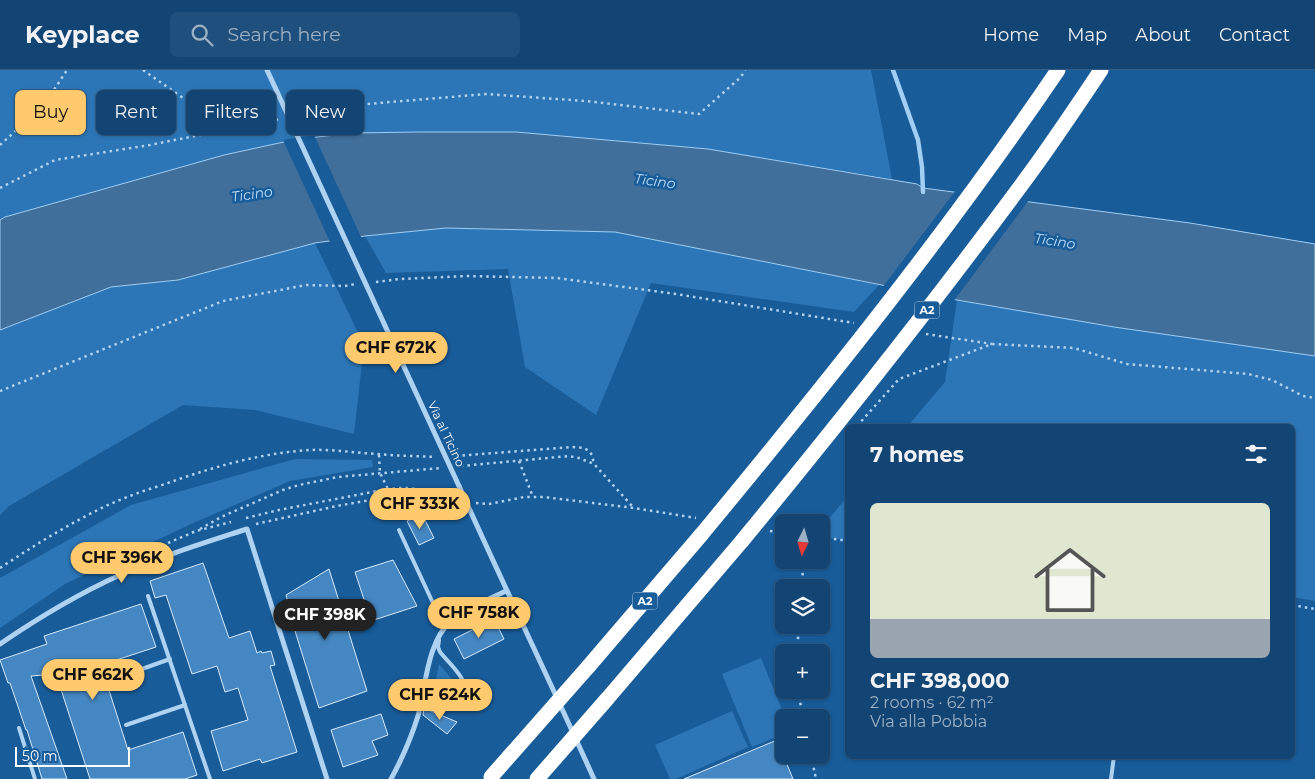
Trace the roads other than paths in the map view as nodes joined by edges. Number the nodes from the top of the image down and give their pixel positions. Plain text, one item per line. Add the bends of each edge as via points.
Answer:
1 (267, 70) edge
2 (1058, 70) edge
3 (1101, 70) edge
4 (399, 530) dead end
5 (506, 591) junction
6 (148, 596) dead end
7 (447, 626) junction
8 (439, 636) junction
9 (0, 644) edge
10 (170, 659) junction
11 (426, 679) junction
12 (111, 680) dead end
13 (185, 705) junction
14 (126, 725) dead end
15 (19, 728) dead end
16 (1114, 759) edge
17 (491, 778) edge
18 (35, 779) edge
19 (210, 779) edge
20 (327, 779) edge
21 (390, 779) edge
22 (537, 779) edge
23 (594, 779) edge
24 (1111, 779) edge

1 - 5 street, Via al Ticino, bridge
2 - 17 highway, A2, bridge via 994,163 885,308 778,442
3 - 22 highway, A2, bridge via 1029,175 847,413 742,541
4 - 7 lane via 439,616
5 - 7 street via 466,611
5 - 23 street, Via al Ticino
6 - 10 lane
7 - 8 street
8 - 11 street
8 - 11 lane via 440,652 464,682 462,698 452,705 440,704 432,696
9 - 20 street via 120,575 165,556 247,529
10 - 12 lane
10 - 13 lane
11 - 21 street via 413,729
13 - 14 lane
13 - 19 lane
15 - 18 lane
16 - 24 lane

